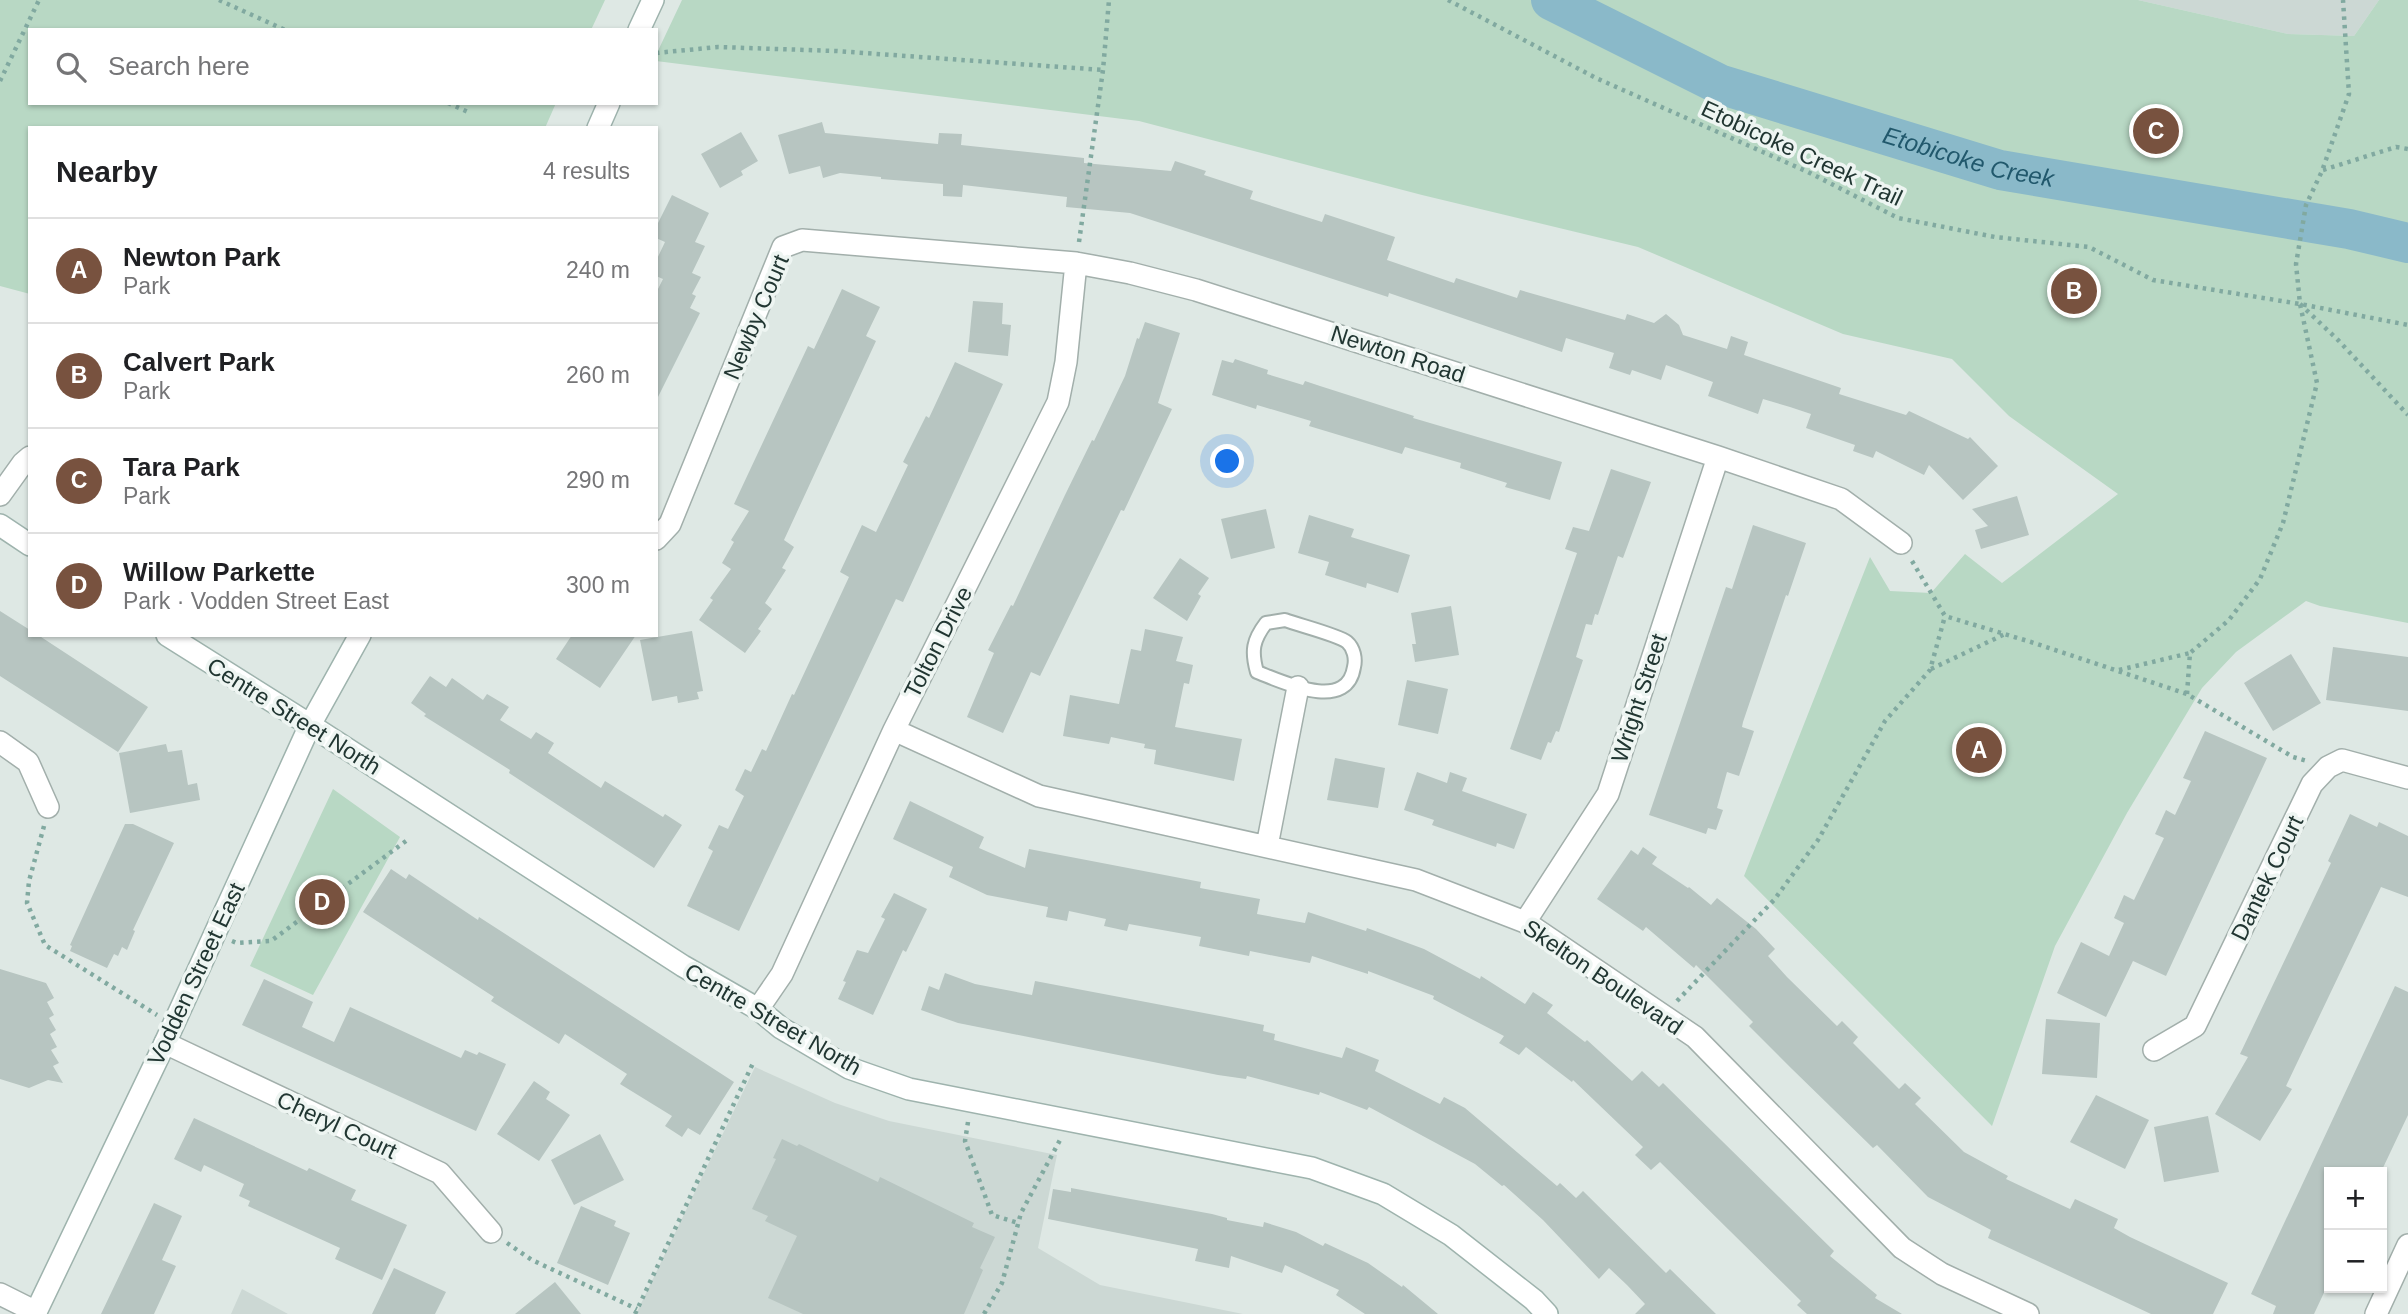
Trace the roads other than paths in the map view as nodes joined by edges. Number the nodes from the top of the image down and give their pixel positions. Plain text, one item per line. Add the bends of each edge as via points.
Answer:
1 (653, 0) edge
2 (640, 28) edge
3 (607, 105) edge
4 (599, 126) edge
5 (1076, 263) junction
6 (1718, 457) junction
7 (28, 459) edge
8 (0, 495) edge
9 (0, 525) edge
10 (658, 537) edge
11 (1902, 543) road end
12 (28, 544) edge
13 (170, 637) edge
14 (359, 637) edge
15 (1298, 687) junction
16 (310, 725) junction
17 (894, 730) junction
18 (0, 742) edge
19 (2408, 778) edge
20 (48, 807) road end
21 (1267, 846) junction
22 (1525, 922) junction
23 (758, 1009) junction
24 (169, 1034) junction
25 (2154, 1050) dead end
26 (491, 1231) road end
27 (2408, 1245) edge
28 (0, 1294) edge
29 (37, 1313) edge
30 (1547, 1314) edge
31 (2028, 1314) edge
32 (2376, 1314) edge

1 - 2 street
3 - 4 street
5 - 6 street, Newton Road via 1196,290
5 - 10 street, Newby Court via 802,240 783,247 670,524
5 - 17 street, Tolton Drive via 1058,402
6 - 11 street, Newton Road via 1841,499
6 - 22 street, Wright Street via 1608,794
7 - 8 street
9 - 12 street
13 - 16 street, Centre Street North
14 - 16 street, Vodden Street East
15 - 15 lane via 1333,693 1346,686 1354,669 1354,654 1347,642 1285,620 1266,623 1252,655 1257,672
15 - 21 street
16 - 23 street, Centre Street North via 683,966
16 - 24 street, Vodden Street East
17 - 21 street, Skelton Boulevard via 1039,796
17 - 23 street, Tolton Drive via 782,974
18 - 20 street via 28,762
19 - 25 street, Dantek Court via 2342,760 2312,784 2195,1026
21 - 22 street, Skelton Boulevard via 1416,880
22 - 31 street, Skelton Boulevard via 1695,1037 1902,1248 1942,1274
23 - 30 street, Centre Street North via 849,1068 909,1089 1312,1168 1383,1194 1451,1235
24 - 26 street, Cheryl Court via 440,1173
24 - 29 street, Vodden Street East
27 - 32 street
28 - 29 street

